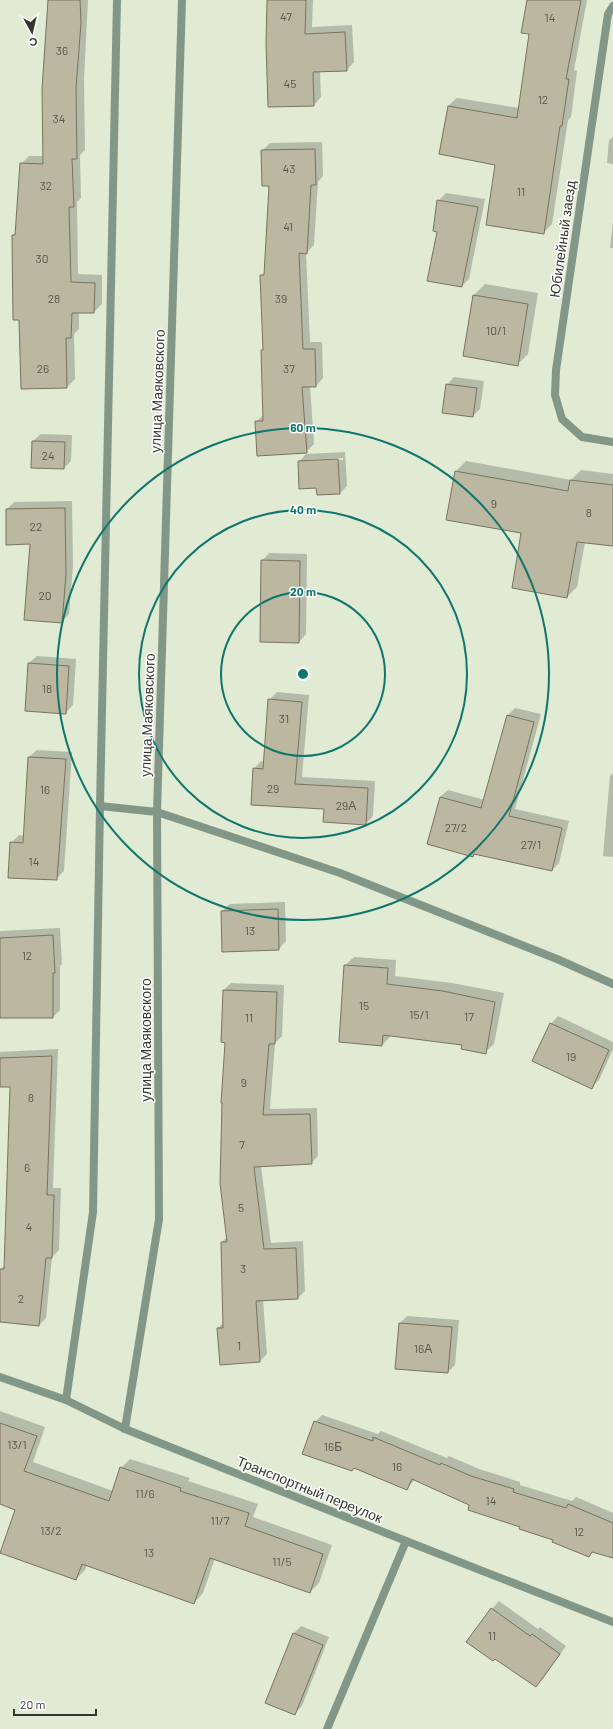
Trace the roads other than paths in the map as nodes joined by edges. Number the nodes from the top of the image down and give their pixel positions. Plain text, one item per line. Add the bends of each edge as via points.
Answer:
1 (117, 0) edge
2 (182, 0) edge
3 (613, 6) edge
4 (613, 442) edge
5 (100, 806) junction
6 (157, 812) junction
7 (613, 984) edge
8 (0, 1377) edge
9 (66, 1400) junction
10 (125, 1429) junction
11 (406, 1542) junction
12 (613, 1622) edge
13 (327, 1729) edge

1 - 5 street
2 - 6 street, улица Маяковского
3 - 4 street, Юбилейный заезд via 608,14 556,370 555,395 562,419 582,437
5 - 6 street
5 - 9 street via 93,1212
6 - 7 street via 340,873 557,959
6 - 10 street, улица Маяковского via 159,1219
8 - 9 street, Транспортный переулок
9 - 10 street, Транспортный переулок
10 - 11 street, Транспортный переулок
11 - 12 street, Транспортный переулок
11 - 13 street

